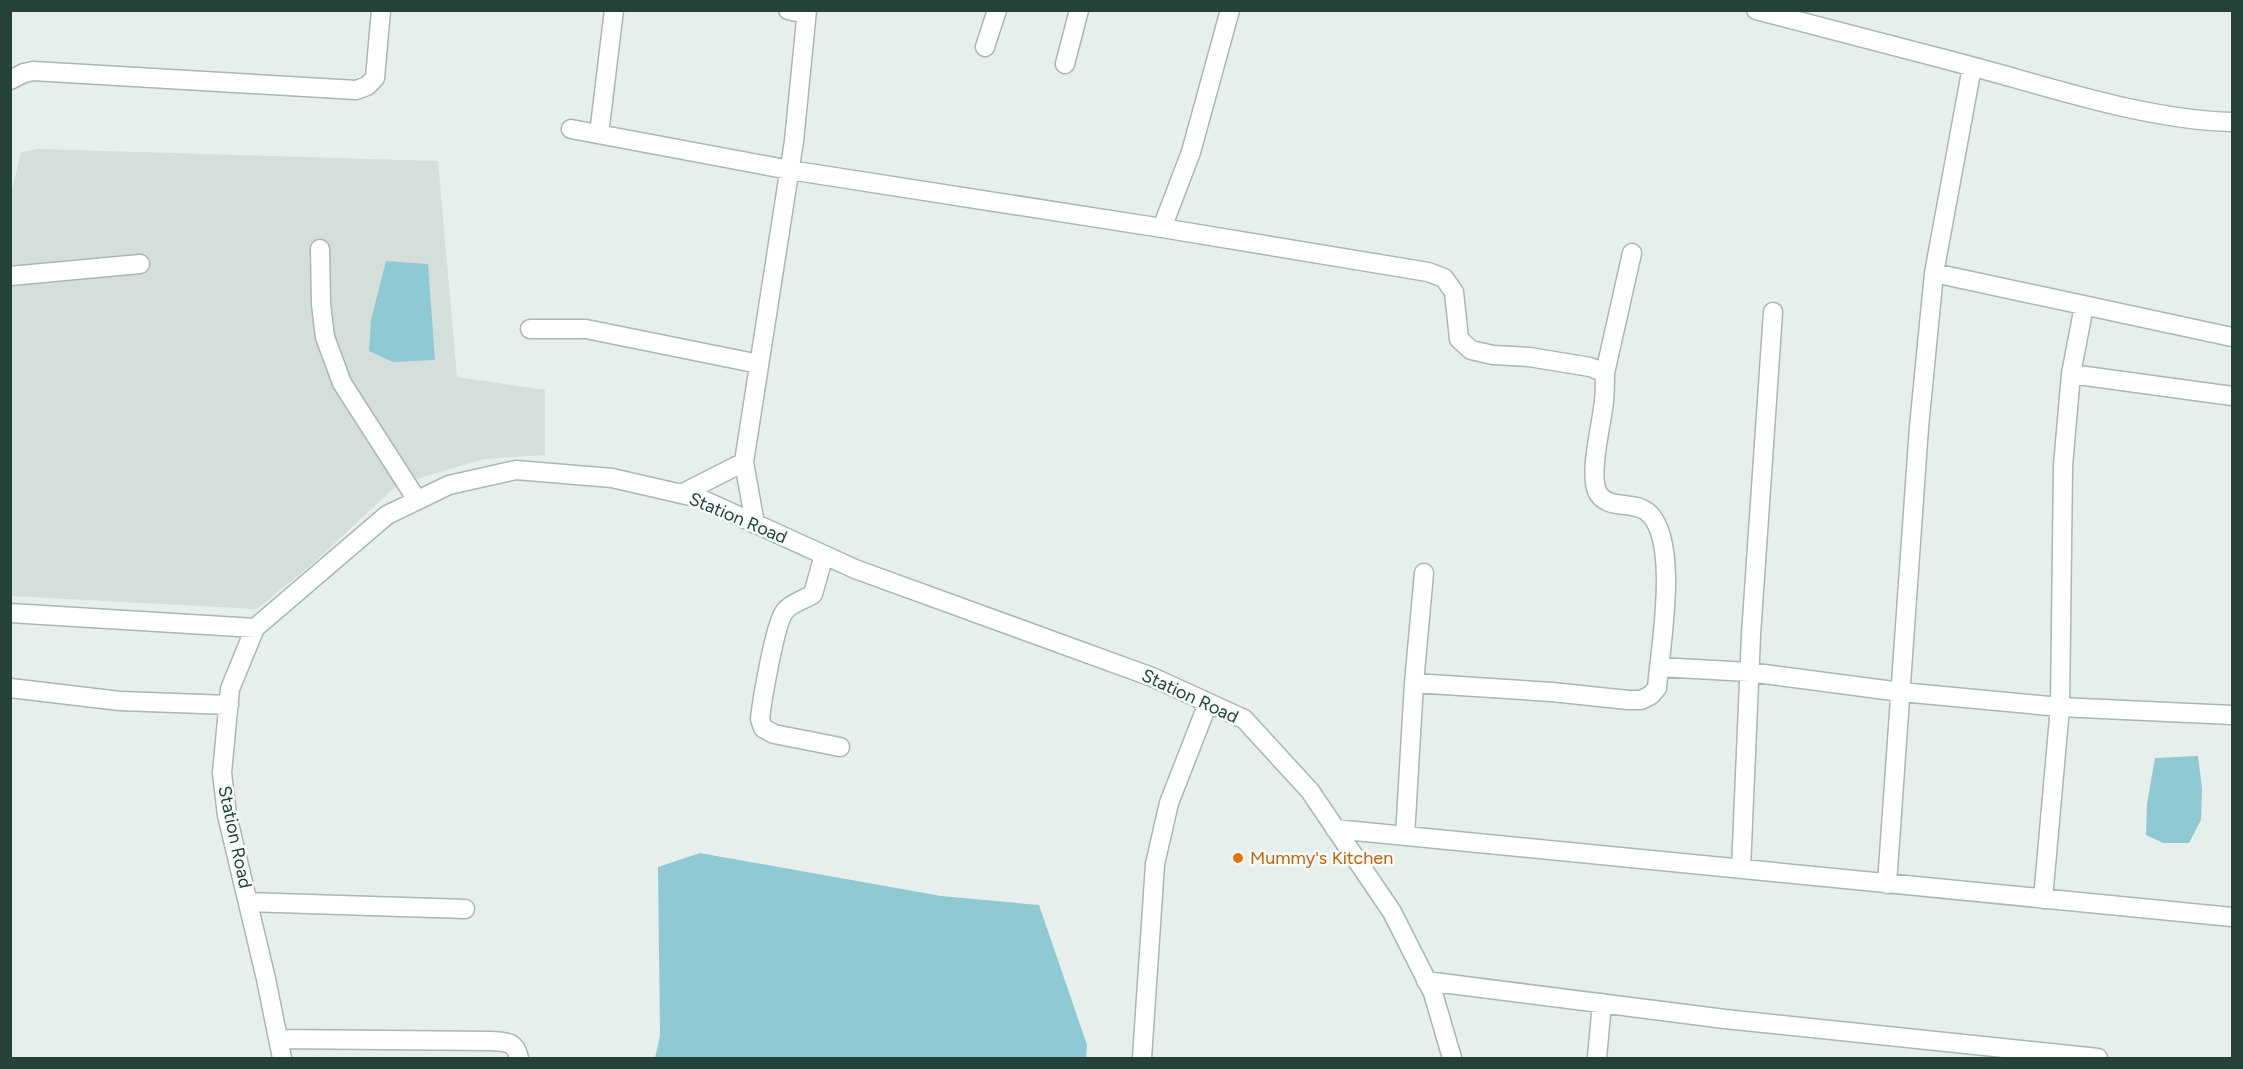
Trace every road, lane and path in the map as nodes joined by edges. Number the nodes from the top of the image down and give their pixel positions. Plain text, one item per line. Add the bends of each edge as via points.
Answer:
1 (381, 10) edge
2 (614, 10) edge
3 (788, 10) edge
4 (997, 10) edge
5 (1079, 10) edge
6 (1230, 10) edge
7 (1756, 10) edge
8 (807, 12) edge
9 (985, 47) dead end
10 (1065, 64) dead end
11 (1971, 67) junction
12 (10, 80) edge
13 (2232, 122) edge
14 (571, 129) dead end
15 (599, 134) junction
16 (790, 170) junction
17 (1162, 228) junction
18 (320, 249) dead end
19 (1632, 253) dead end
20 (140, 264) dead end
21 (1934, 273) junction
22 (10, 276) edge
23 (2084, 306) junction
24 (1773, 312) dead end
25 (530, 329) dead end
26 (2232, 337) edge
27 (759, 364) junction
28 (1605, 373) junction
29 (2071, 374) junction
30 (2232, 396) edge
31 (744, 462) junction
32 (681, 494) junction
33 (417, 500) junction
34 (755, 524) junction
35 (824, 555) junction
36 (1424, 573) dead end
37 (10, 613) edge
38 (255, 628) junction
39 (1659, 667) junction
40 (1749, 672) junction
41 (1414, 683) junction
42 (10, 688) edge
43 (1901, 692) junction
44 (1208, 703) junction
45 (229, 705) junction
46 (2060, 707) junction
47 (2232, 715) edge
48 (840, 747) dead end
49 (1335, 829) junction
50 (1405, 836) junction
51 (1741, 869) junction
52 (1887, 884) junction
53 (2043, 899) junction
54 (248, 902) junction
55 (465, 909) dead end
56 (2232, 917) edge
57 (1426, 981) junction
58 (1602, 1004) junction
59 (278, 1039) junction
60 (282, 1059) edge
61 (519, 1059) edge
62 (1142, 1059) edge
63 (1452, 1059) edge
64 (1597, 1059) edge
65 (2098, 1059) edge

1 - 12 street via 375,78 368,86 356,90 33,71
2 - 15 street
3 - 8 street
4 - 9 street
5 - 10 street
6 - 17 street via 1191,152
7 - 11 street
8 - 16 street
11 - 13 street via 2084,98 2201,121
11 - 21 street
14 - 15 street
15 - 16 street
16 - 17 street
16 - 27 street
17 - 28 street via 1428,272 1444,278 1454,292 1459,339 1471,350 1590,367
18 - 33 street via 326,337 342,382
19 - 28 street
20 - 22 street
21 - 23 street
21 - 43 street
23 - 26 street
23 - 29 street
24 - 40 street
25 - 27 street via 586,329
27 - 31 street
28 - 39 street via 1595,484 1604,500 1637,506 1647,512 1658,523 1663,537 1667,569
29 - 30 street
29 - 46 street via 2062,466
31 - 32 street
31 - 34 street
32 - 33 street, Station Road via 612,478 516,470 449,485
32 - 34 street, Station Road via 699,498
33 - 38 street, Station Road via 387,515
34 - 35 street, Station Road
35 - 44 street, Station Road via 1152,677
35 - 48 street via 813,594 783,612 760,719 763,728 774,734
36 - 41 street
37 - 38 street
38 - 45 street, Station Road via 230,689
39 - 40 street
39 - 41 street via 1657,688 1641,700
40 - 43 street
40 - 51 street
41 - 50 street
42 - 45 street via 120,701
43 - 46 street
43 - 52 street
44 - 49 street, Station Road via 1244,719 1310,791
44 - 62 street via 1168,803 1155,864
45 - 54 street, Station Road via 222,773 227,815
46 - 47 street
46 - 53 street
49 - 50 street
49 - 57 street, Station Road via 1392,912
50 - 51 street
51 - 52 street
52 - 53 street
53 - 56 street
54 - 55 street
54 - 59 street, Station Road
57 - 58 street
57 - 63 street, Station Road
58 - 64 street
58 - 65 street
59 - 60 street, Station Road
59 - 61 street via 491,1041 511,1044

